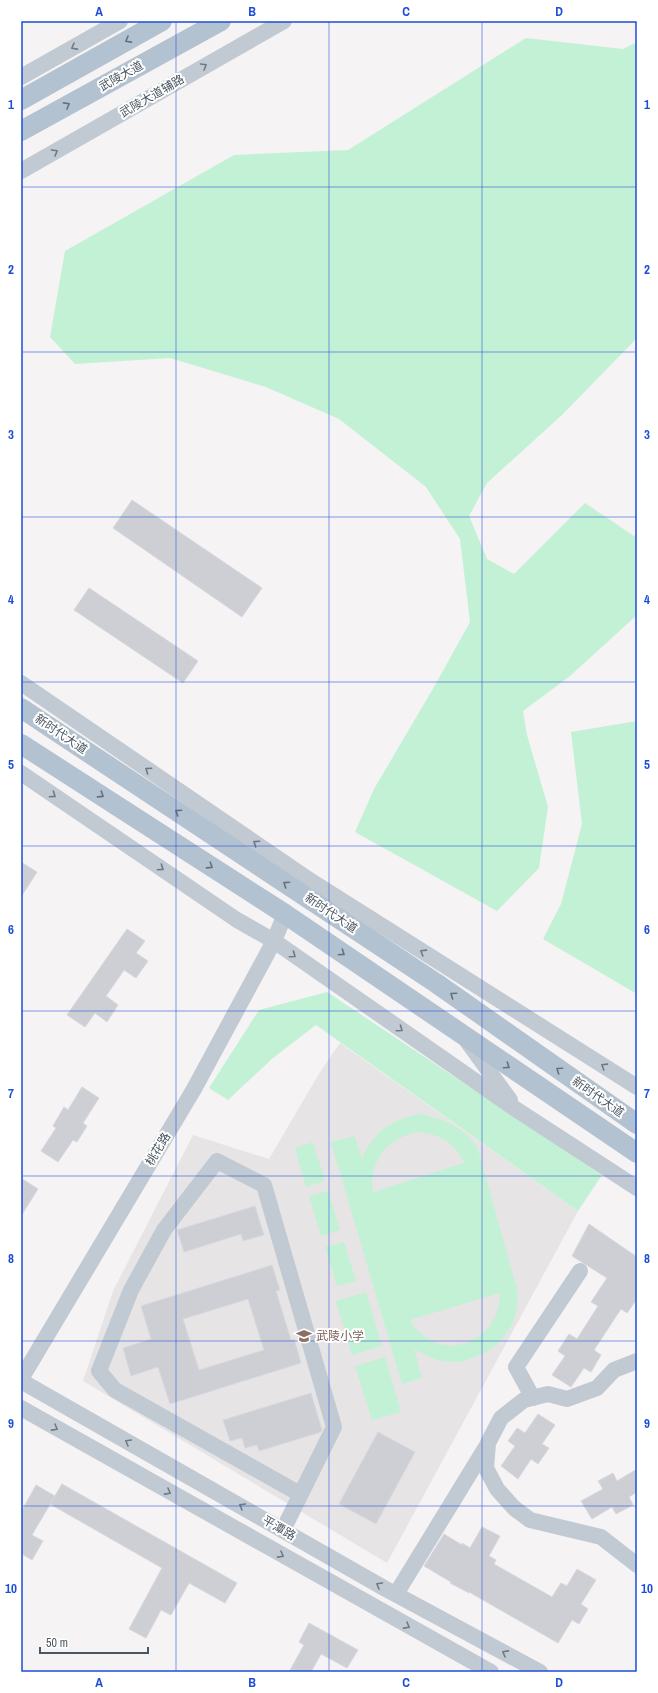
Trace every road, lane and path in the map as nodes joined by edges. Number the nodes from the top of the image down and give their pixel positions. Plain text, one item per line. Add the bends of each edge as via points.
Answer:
1 (120, 21) edge
2 (162, 21) edge
3 (221, 21) edge
4 (284, 21) edge
5 (21, 77) edge
6 (21, 100) edge
7 (21, 131) edge
8 (21, 171) edge
9 (21, 683) edge
10 (21, 708) edge
11 (21, 744) edge
12 (21, 773) edge
13 (285, 914) junction
14 (274, 941) junction
15 (463, 1036) junction
16 (637, 1087) edge
17 (517, 1110) junction
18 (637, 1124) edge
19 (637, 1153) edge
20 (637, 1188) edge
21 (580, 1271) dead end
22 (637, 1361) edge
23 (21, 1380) edge
24 (532, 1398) junction
25 (21, 1408) edge
26 (488, 1443) junction
27 (300, 1494) junction
28 (283, 1530) junction
29 (637, 1565) edge
30 (396, 1594) junction
31 (491, 1672) edge
32 (540, 1672) edge

1 -> 5 street
2 -> 6 main road
7 -> 3 main road, 武陵大道
8 -> 4 street, 武陵大道辅路
16 -> 9 street via 311,881
18 -> 10 main road, 新时代大道 via 436,983
11 -> 13 main road, 新时代大道
12 -> 14 street via 237,920
13 - 14 street, 桃花路
13 -> 15 main road, 新时代大道
14 -> 17 street
14 - 23 street, 桃花路 via 194,1090
15 - 17 street
15 -> 19 main road, 新时代大道
17 - 20 street
21 - 24 street via 516,1367
22 - 24 street via 614,1370 598,1388 567,1399 548,1394
28 -> 23 street, 平潭路
24 - 26 street via 524,1400 501,1418
25 -> 31 street, 平潭路
26 - 29 street via 486,1468 497,1489 514,1508 530,1520 601,1537
26 - 30 street
27 - 27 street via 334,1427 264,1186 217,1161 164,1230 131,1290 99,1372 115,1390
27 - 28 street
30 -> 28 street, 平潭路
32 -> 30 street, 平潭路

